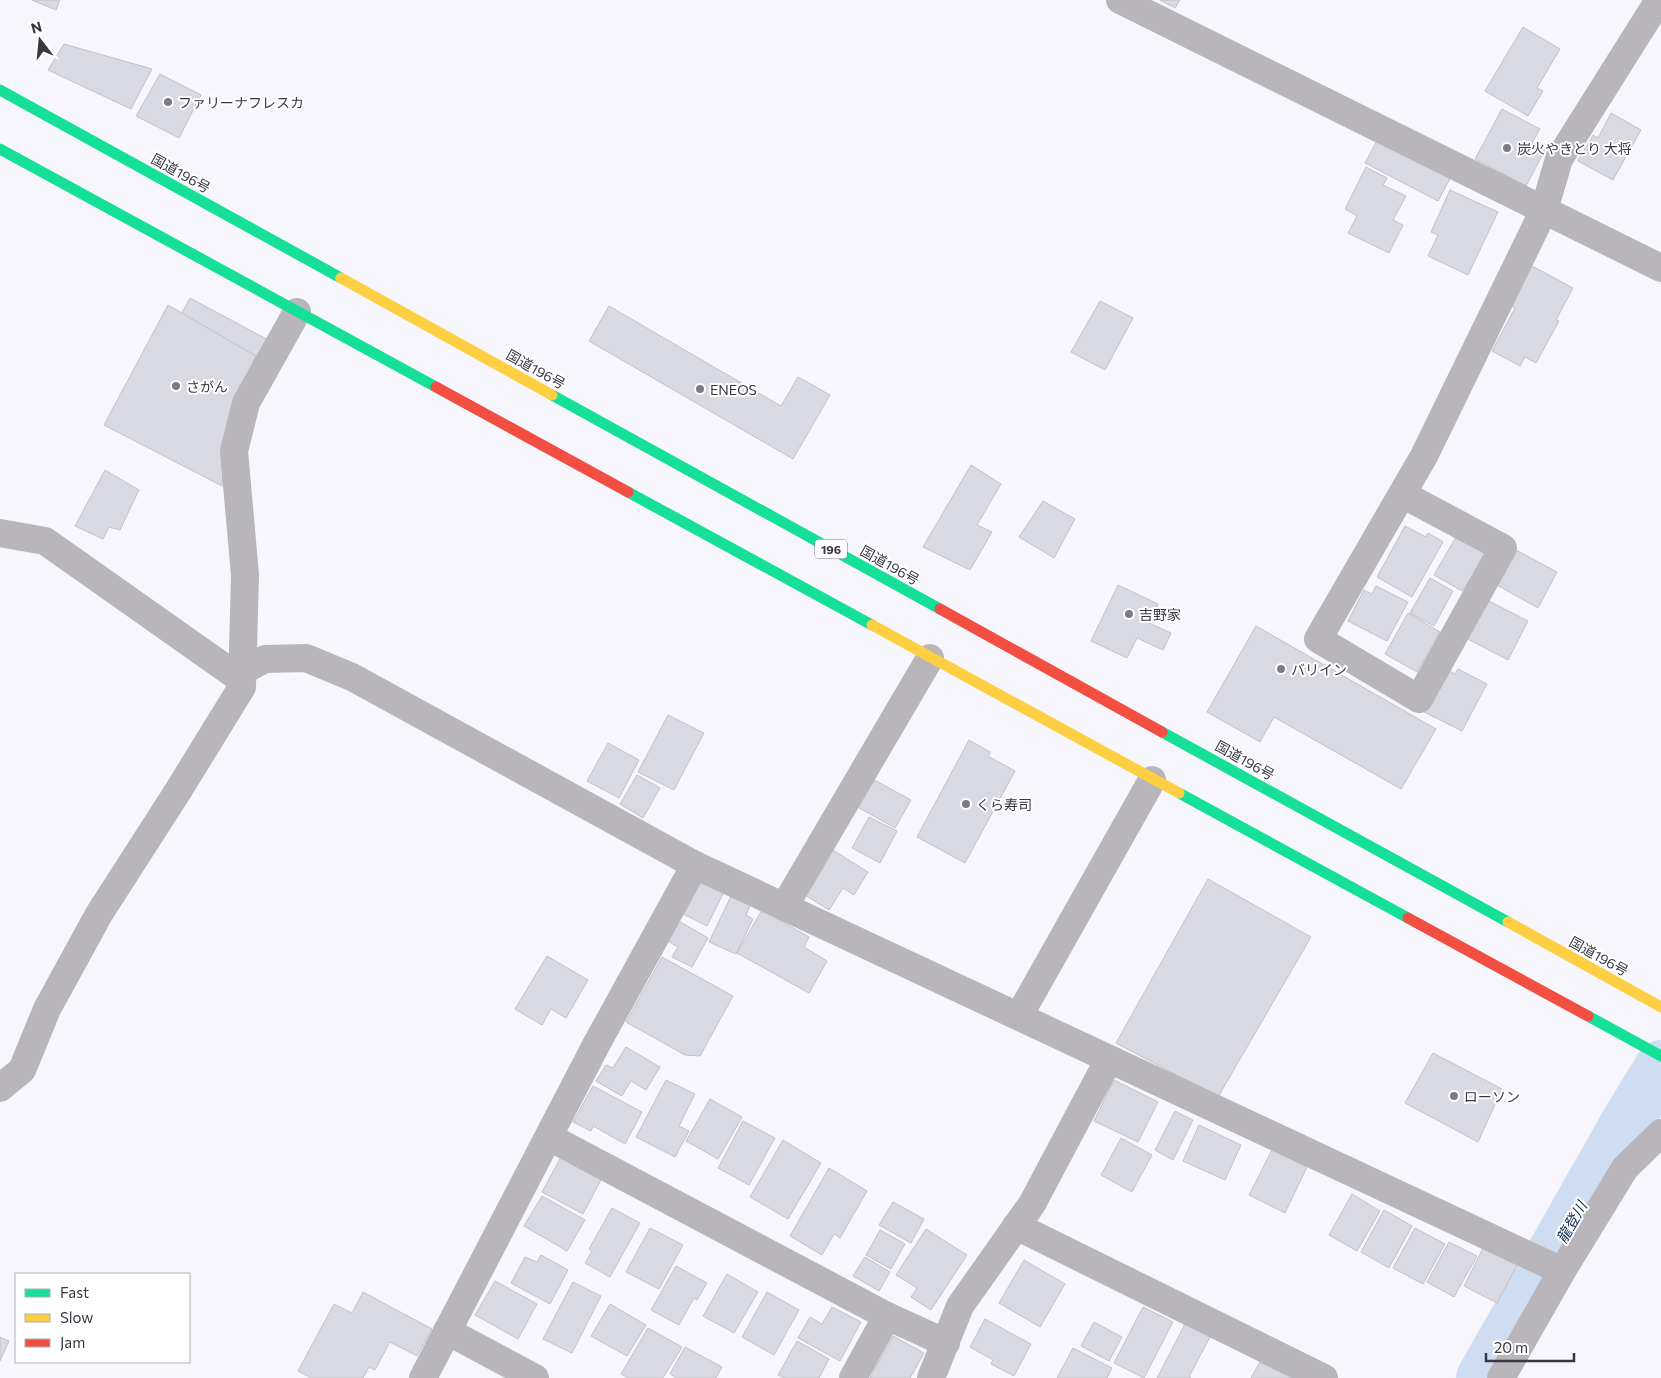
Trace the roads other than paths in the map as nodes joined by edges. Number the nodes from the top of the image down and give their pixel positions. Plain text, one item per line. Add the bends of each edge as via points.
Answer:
1 (1120, 0) edge
2 (1659, 0) edge
3 (0, 90) edge
4 (0, 150) edge
5 (1544, 210) junction
6 (1661, 268) edge
7 (297, 312) junction
8 (1402, 494) junction
9 (0, 534) edge
10 (930, 658) junction
11 (242, 671) junction
12 (1152, 780) junction
13 (695, 865) junction
14 (784, 907) junction
15 (1661, 1007) edge
16 (1019, 1016) junction
17 (1661, 1056) edge
18 (1109, 1059) junction
19 (0, 1088) edge
20 (1661, 1133) edge
21 (548, 1137) junction
22 (1016, 1226) junction
23 (1562, 1271) junction
24 (887, 1316) junction
25 (447, 1331) junction
26 (946, 1344) junction
27 (423, 1378) edge
28 (535, 1378) edge
29 (854, 1378) edge
30 (931, 1378) edge
31 (1324, 1378) edge
32 (1500, 1378) edge

1 - 5 street
2 - 5 street via 1559,159
3 - 15 highway, 国道196号 / 196
4 - 7 highway
5 - 6 street
5 - 8 street via 1424,456
7 - 10 highway
7 - 11 street via 246,403 234,451 245,575
8 - 8 street via 1503,548 1418,699 1318,639
9 - 11 street via 45,541 235,675
10 - 12 highway
10 - 14 street
11 - 13 street via 265,659 306,658 352,677
11 - 19 street via 242,687 99,914 47,1009 22,1070
12 - 16 street
12 - 17 highway
13 - 14 street
13 - 21 street
14 - 16 street
16 - 18 street
18 - 22 street via 1032,1204
18 - 23 street
20 - 23 street via 1625,1168
21 - 24 street
21 - 25 street
22 - 26 street via 960,1306
22 - 31 street
23 - 32 street
24 - 26 street
24 - 29 street
25 - 27 street
25 - 28 street
26 - 30 street

